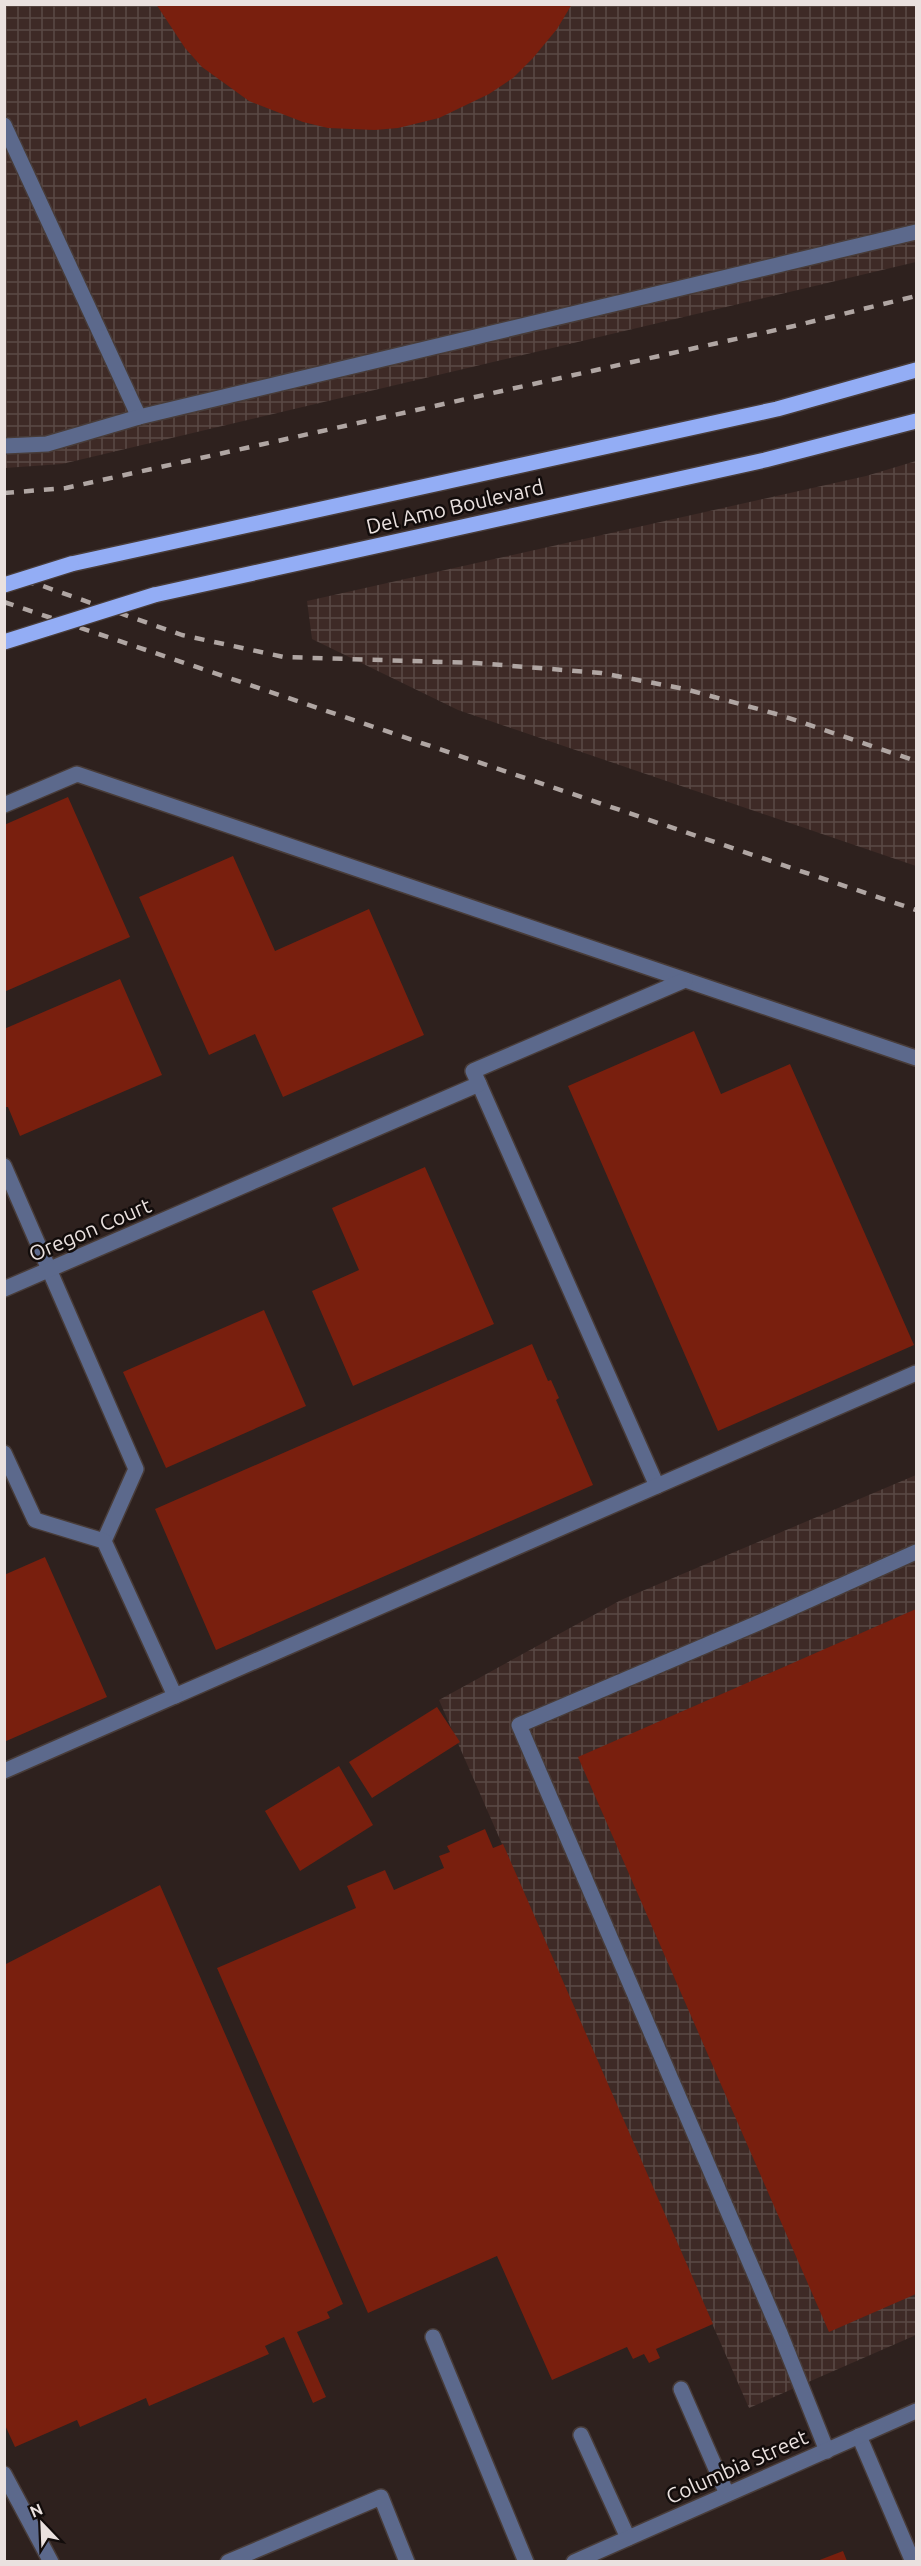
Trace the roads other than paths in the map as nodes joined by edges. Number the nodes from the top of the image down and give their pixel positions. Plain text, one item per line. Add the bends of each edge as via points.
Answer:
1 (4, 125) edge
2 (916, 232) edge
3 (916, 370) edge
4 (139, 417) junction
5 (916, 422) edge
6 (4, 446) edge
7 (4, 585) edge
8 (4, 642) edge
9 (4, 805) edge
10 (685, 980) junction
11 (916, 1059) edge
12 (479, 1084) junction
13 (4, 1166) edge
14 (51, 1269) junction
15 (4, 1289) edge
16 (916, 1373) edge
17 (4, 1453) edge
18 (657, 1486) junction
19 (104, 1541) junction
20 (916, 1552) edge
21 (175, 1696) junction
22 (4, 1771) edge
23 (433, 2337) dead end
24 (681, 2389) dead end
25 (916, 2411) edge
26 (581, 2435) dead end
27 (859, 2436) junction
28 (827, 2451) junction
29 (4, 2474) edge
30 (728, 2494) junction
31 (628, 2538) junction
32 (51, 2562) edge
33 (228, 2562) edge
34 (407, 2562) edge
35 (526, 2562) edge
36 (574, 2562) edge
37 (913, 2562) edge

1 - 4 street
2 - 4 street
3 - 7 main road, Del Amo Boulevard, bridge via 777,409 71,564
4 - 6 street via 47,444
5 - 8 main road, Del Amo Boulevard, bridge via 765,460 154,595
9 - 10 street via 77,774
10 - 11 street
10 - 12 street via 473,1071
12 - 14 street, Oregon Court
12 - 18 street
13 - 14 street
14 - 15 street, Oregon Court
14 - 19 street via 136,1469
16 - 18 street
17 - 19 street via 35,1520
18 - 21 street
19 - 21 street
20 - 28 street via 519,1725 777,2325
21 - 22 street
23 - 35 street
24 - 30 street
25 - 27 street, Columbia Street
26 - 31 street
27 - 28 street, Columbia Street
27 - 37 street
28 - 30 street, Columbia Street
29 - 32 street
30 - 31 street, Columbia Street
31 - 36 street, Columbia Street
33 - 34 street via 381,2497

